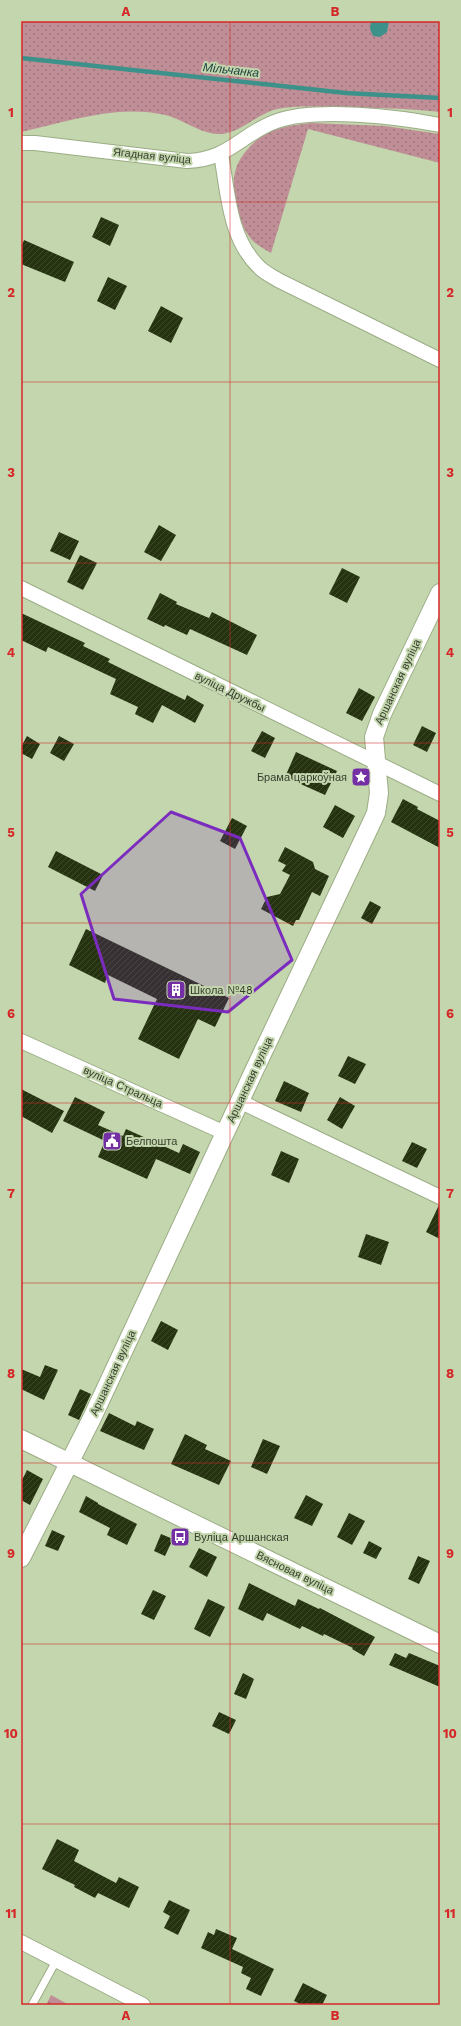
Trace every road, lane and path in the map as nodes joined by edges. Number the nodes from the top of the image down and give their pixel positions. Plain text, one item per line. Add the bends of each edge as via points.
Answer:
1 (440, 125) edge
2 (21, 143) edge
3 (221, 154) junction
4 (440, 360) edge
5 (21, 588) edge
6 (440, 593) edge
7 (378, 764) junction
8 (440, 794) edge
9 (21, 1041) edge
10 (239, 1101) junction
11 (225, 1133) junction
12 (440, 1197) edge
13 (21, 1439) edge
14 (68, 1462) junction
15 (21, 1558) edge
16 (440, 1644) edge
17 (21, 1942) edge
18 (56, 1961) junction
19 (32, 2005) edge
20 (143, 2005) edge

1 - 3 street, Ягадная вуліца via 371,116 298,116 277,121
2 - 3 street, Ягадная вуліца via 187,161
3 - 4 street via 236,230 247,254 261,269 278,280
5 - 7 street, вуліца Дружбы
6 - 7 street, Аршанская вуліца via 382,714 374,737
7 - 8 street, вуліца Дружбы
7 - 10 street, Аршанская вуліца via 376,813
9 - 11 street, вуліца Стральца
10 - 11 street, Аршанская вуліца
10 - 12 street
11 - 14 street, Аршанская вуліца via 92,1418
13 - 14 street, Вясновая вуліца
14 - 15 street, Аршанская вуліца
14 - 16 street, Вясновая вуліца
17 - 18 street
18 - 19 lane
18 - 20 street

